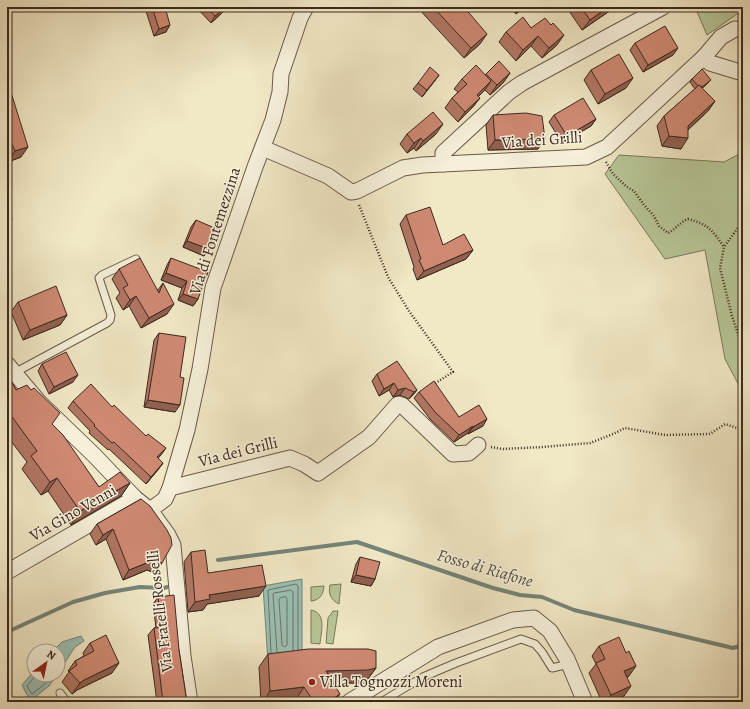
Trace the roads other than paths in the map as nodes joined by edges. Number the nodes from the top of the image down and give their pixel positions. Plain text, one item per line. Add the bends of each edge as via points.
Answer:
1 (306, 7) edge
2 (664, 7) edge
3 (734, 29) dead end
4 (704, 57) junction
5 (743, 73) edge
6 (263, 148) junction
7 (443, 164) junction
8 (136, 259) edge
9 (11, 368) edge
10 (478, 445) road end
11 (170, 488) junction
12 (135, 498) junction
13 (150, 510) junction
14 (7, 572) edge
15 (569, 664) junction
16 (60, 693) dead end
17 (67, 702) edge
18 (190, 702) edge
19 (349, 702) edge
20 (381, 702) edge
21 (585, 702) edge

1 - 6 street, Via di Fontemezzina via 281,74 280,92
2 - 7 street via 522,82 443,154
3 - 4 street, Via dei Grilli via 721,37
4 - 5 street via 710,63
4 - 7 street, Via dei Grilli via 607,147 586,157
6 - 7 street, Via dei Grilli via 328,176 351,192 403,168
6 - 11 street, Via di Fontemezzina via 213,288 187,430
8 - 9 lane via 99,278 111,316 107,323
9 - 12 street, Via Fratelli Rosselli via 39,402
10 - 11 street, Via dei Grilli via 469,453 453,454 398,404 369,437 318,473 290,458
11 - 13 street, Via di Fontemezzina via 165,499
12 - 13 street, Via Fratelli Rosselli
12 - 14 street, Via Gino Venni
13 - 18 street, Via Fratelli Rosselli via 173,545 183,656
15 - 19 street via 550,630 534,618 513,620 438,647
15 - 20 lane via 552,668 535,644 521,639 423,677
15 - 21 street
16 - 17 lane

